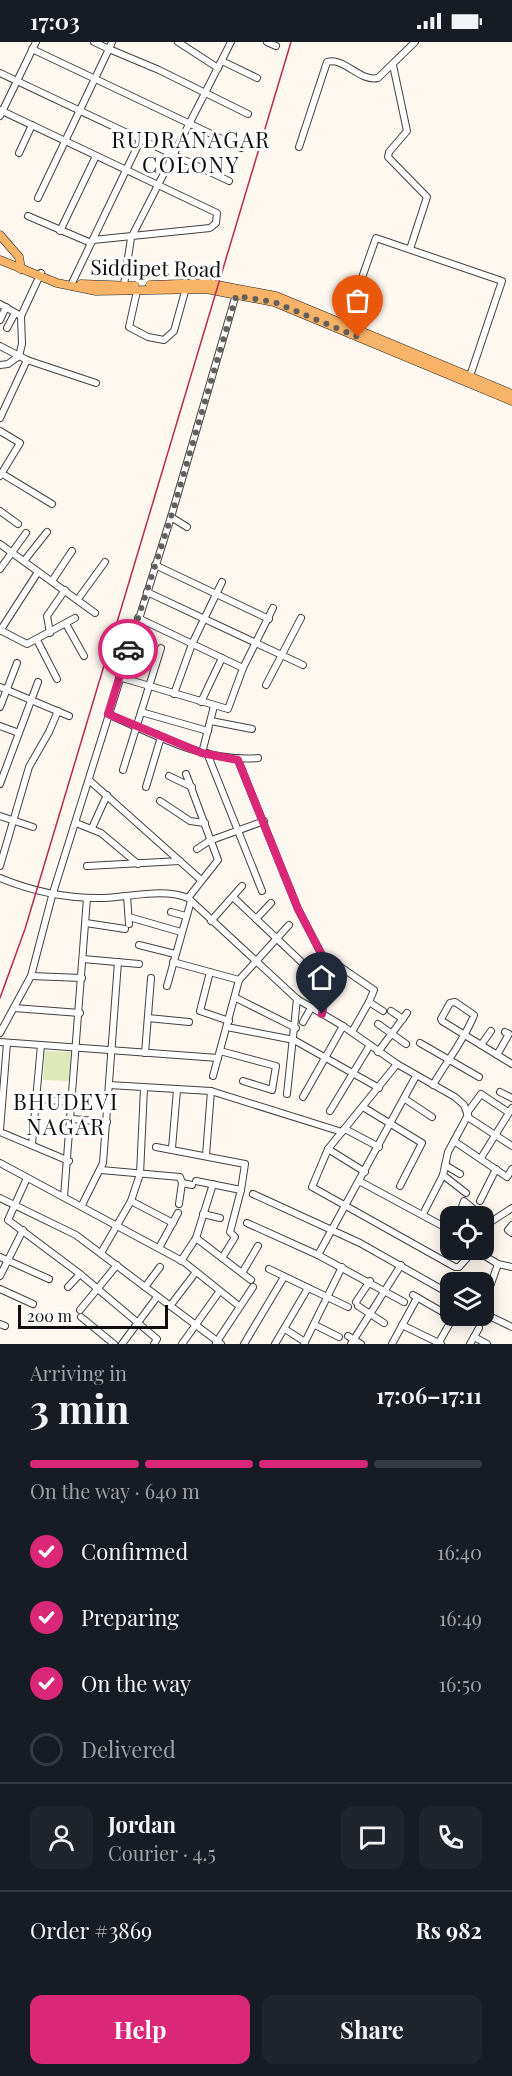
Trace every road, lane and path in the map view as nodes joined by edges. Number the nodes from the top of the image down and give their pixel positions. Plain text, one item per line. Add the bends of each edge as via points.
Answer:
1 (36, 42) edge
2 (94, 42) edge
3 (112, 42) edge
4 (178, 42) edge
5 (222, 42) edge
6 (267, 42) edge
7 (413, 43) edge
8 (230, 44) edge
9 (276, 46) dead end
10 (32, 49) junction
11 (109, 49) junction
12 (222, 61) junction
13 (393, 65) junction
14 (218, 68) junction
15 (0, 73) edge
16 (95, 78) junction
17 (257, 78) dead end
18 (17, 81) junction
19 (205, 92) junction
20 (79, 111) junction
21 (1, 112) edge
22 (248, 114) dead end
23 (189, 124) junction
24 (32, 125) junction
25 (65, 141) junction
26 (140, 141) junction
27 (299, 147) dead end
28 (242, 148) dead end
29 (20, 153) dead end
30 (96, 156) junction
31 (174, 156) junction
32 (127, 171) junction
33 (230, 181) dead end
34 (159, 187) junction
35 (38, 198) dead end
36 (28, 216) dead end
37 (60, 231) junction
38 (0, 235) edge
39 (131, 238) junction
40 (92, 242) junction
41 (10, 246) junction
42 (410, 249) junction
43 (1, 258) edge
44 (21, 267) junction
45 (40, 274) junction
46 (72, 283) junction
47 (124, 285) junction
48 (186, 288) junction
49 (137, 291) junction
50 (237, 292) junction
51 (3, 306) edge
52 (347, 310) dead end
53 (18, 314) junction
54 (0, 320) edge
55 (7, 328) dead end
56 (0, 346) edge
57 (19, 356) junction
58 (27, 360) junction
59 (0, 365) edge
60 (470, 376) junction
61 (96, 383) dead end
62 (512, 394) edge
63 (512, 401) edge
64 (0, 418) edge
65 (0, 430) edge
66 (0, 474) edge
67 (52, 504) dead end
68 (0, 511) edge
69 (171, 517) junction
70 (18, 524) dead end
71 (187, 527) dead end
72 (47, 532) dead end
73 (26, 533) dead end
74 (163, 542) junction
75 (0, 544) edge
76 (171, 545) dead end
77 (72, 550) dead end
78 (12, 552) junction
79 (24, 561) junction
80 (105, 562) dead end
81 (155, 565) junction
82 (0, 569) edge
83 (38, 572) junction
84 (52, 581) junction
85 (222, 582) dead end
86 (65, 590) junction
87 (147, 592) junction
88 (217, 593) junction
89 (78, 599) junction
90 (273, 608) dead end
91 (95, 613) dead end
92 (75, 618) dead end
93 (138, 618) junction
94 (204, 618) junction
95 (270, 618) junction
96 (302, 618) dead end
97 (66, 624) junction
98 (0, 630) edge
99 (50, 633) junction
100 (38, 640) junction
101 (257, 643) junction
102 (192, 644) junction
103 (161, 648) dead end
104 (281, 655) junction
105 (84, 656) dead end
106 (222, 658) junction
107 (17, 663) dead end
108 (303, 665) dead end
109 (243, 668) junction
110 (119, 677) junction
111 (57, 679) dead end
112 (38, 682) dead end
113 (266, 685) dead end
114 (149, 687) junction
115 (3, 688) edge
116 (174, 694) junction
117 (32, 700) junction
118 (201, 702) junction
119 (214, 706) junction
120 (0, 707) edge
121 (58, 711) junction
122 (141, 712) junction
123 (108, 714) junction
124 (69, 716) dead end
125 (211, 721) junction
126 (0, 726) edge
127 (135, 727) junction
128 (252, 729) dead end
129 (208, 731) junction
130 (19, 733) junction
131 (161, 737) junction
132 (204, 753) junction
133 (0, 757) edge
134 (258, 758) dead end
135 (8, 760) junction
136 (238, 760) junction
137 (123, 770) dead end
138 (186, 774) dead end
139 (169, 776) dead end
140 (89, 780) junction
141 (0, 784) edge
142 (146, 787) dead end
143 (192, 787) junction
144 (107, 795) junction
145 (160, 801) dead end
146 (0, 816) edge
147 (264, 821) junction
148 (13, 822) junction
149 (76, 823) junction
150 (206, 823) junction
151 (33, 827) dead end
152 (92, 828) junction
153 (237, 830) junction
154 (212, 840) junction
155 (197, 849) dead end
156 (180, 861) junction
157 (138, 864) junction
158 (87, 866) dead end
159 (0, 867) edge
160 (0, 878) edge
161 (201, 880) junction
162 (243, 886) dead end
163 (262, 891) dead end
164 (51, 896) junction
165 (127, 896) junction
166 (233, 897) junction
167 (87, 898) junction
168 (190, 899) junction
169 (271, 903) dead end
170 (171, 912) dead end
171 (186, 916) junction
172 (256, 919) junction
173 (211, 921) junction
174 (86, 923) junction
175 (127, 923) junction
176 (289, 925) dead end
177 (181, 932) junction
178 (276, 937) junction
179 (139, 945) dead end
180 (174, 958) junction
181 (83, 959) junction
182 (256, 960) junction
183 (118, 962) junction
184 (139, 964) dead end
185 (342, 968) dead end
186 (210, 972) junction
187 (313, 973) dead end
188 (31, 976) junction
189 (82, 978) junction
190 (151, 978) dead end
191 (239, 980) junction
192 (168, 986) dead end
193 (236, 998) junction
194 (297, 999) junction
195 (369, 1002) junction
196 (14, 1008) junction
197 (311, 1008) junction
198 (383, 1011) dead end
199 (391, 1011) dead end
200 (80, 1013) junction
201 (407, 1013) dead end
202 (322, 1014) junction
203 (148, 1018) junction
204 (403, 1019) junction
205 (189, 1022) dead end
206 (303, 1022) dead end
207 (228, 1024) junction
208 (378, 1024) dead end
209 (343, 1026) junction
210 (296, 1028) junction
211 (491, 1031) dead end
212 (352, 1032) junction
213 (505, 1032) dead end
214 (0, 1033) edge
215 (392, 1034) junction
216 (465, 1034) junction
217 (294, 1040) junction
218 (3, 1043) edge
219 (420, 1043) dead end
220 (406, 1044) dead end
221 (370, 1045) junction
222 (482, 1045) junction
223 (41, 1046) junction
224 (76, 1048) junction
225 (112, 1051) junction
226 (378, 1052) junction
227 (145, 1053) junction
228 (219, 1055) junction
229 (497, 1055) junction
230 (325, 1057) junction
231 (448, 1060) junction
232 (397, 1064) junction
233 (512, 1064) edge
234 (353, 1072) junction
235 (316, 1073) junction
236 (213, 1076) dead end
237 (417, 1076) junction
238 (324, 1077) dead end
239 (478, 1077) dead end
240 (243, 1081) dead end
241 (109, 1085) junction
242 (433, 1085) junction
243 (144, 1088) junction
244 (379, 1089) junction
245 (177, 1090) junction
246 (211, 1091) junction
247 (500, 1092) dead end
248 (287, 1094) dead end
249 (303, 1097) dead end
250 (512, 1098) edge
251 (37, 1099) junction
252 (405, 1099) junction
253 (73, 1102) junction
254 (363, 1107) junction
255 (510, 1110) edge
256 (330, 1111) dead end
257 (468, 1114) junction
258 (432, 1117) dead end
259 (72, 1119) junction
260 (107, 1122) junction
261 (391, 1124) junction
262 (344, 1130) junction
263 (0, 1131) edge
264 (494, 1135) junction
265 (454, 1141) junction
266 (32, 1144) junction
267 (512, 1146) edge
268 (156, 1147) dead end
269 (379, 1147) junction
270 (172, 1148) junction
271 (328, 1149) junction
272 (207, 1155) junction
273 (481, 1158) junction
274 (69, 1161) junction
275 (0, 1163) edge
276 (445, 1165) junction
277 (496, 1169) junction
278 (100, 1170) junction
279 (512, 1170) edge
280 (365, 1172) junction
281 (140, 1174) junction
282 (460, 1174) dead end
283 (443, 1175) junction
284 (27, 1178) junction
285 (359, 1181) junction
286 (182, 1183) junction
287 (213, 1184) junction
288 (400, 1186) dead end
289 (241, 1190) junction
290 (466, 1193) dead end
291 (253, 1194) dead end
292 (64, 1197) junction
293 (0, 1198) edge
294 (131, 1201) junction
295 (480, 1201) dead end
296 (14, 1204) junction
297 (179, 1204) dead end
298 (346, 1204) junction
299 (82, 1205) junction
300 (511, 1212) edge
301 (178, 1213) dead end
302 (203, 1214) junction
303 (423, 1214) junction
304 (220, 1218) dead end
305 (440, 1222) edge
306 (494, 1222) edge
307 (173, 1223) junction
308 (247, 1223) dead end
309 (116, 1224) junction
310 (512, 1224) edge
311 (332, 1229) junction
312 (23, 1230) junction
313 (512, 1233) edge
314 (196, 1238) junction
315 (258, 1246) dead end
316 (159, 1248) junction
317 (102, 1253) junction
318 (318, 1255) junction
319 (0, 1257) edge
320 (222, 1258) junction
321 (440, 1258) edge
322 (8, 1260) junction
323 (443, 1260) edge
324 (465, 1260) edge
325 (491, 1260) edge
326 (181, 1261) junction
327 (498, 1264) junction
328 (117, 1265) junction
329 (401, 1265) junction
330 (160, 1267) dead end
331 (342, 1267) junction
332 (512, 1267) edge
333 (269, 1269) dead end
334 (196, 1272) junction
335 (242, 1273) junction
336 (80, 1274) junction
337 (494, 1275) edge
338 (0, 1276) edge
339 (284, 1277) junction
340 (49, 1279) dead end
341 (370, 1281) junction
342 (68, 1287) dead end
343 (145, 1287) junction
344 (308, 1288) junction
345 (440, 1288) edge
346 (0, 1289) edge
347 (96, 1289) junction
348 (386, 1290) junction
349 (219, 1292) junction
350 (157, 1297) junction
351 (327, 1297) junction
352 (404, 1302) dead end
353 (33, 1304) dead end
354 (170, 1306) junction
355 (239, 1306) junction
356 (348, 1307) dead end
357 (440, 1309) edge
358 (370, 1314) junction
359 (494, 1318) edge
360 (136, 1323) junction
361 (384, 1323) dead end
362 (195, 1325) junction
363 (315, 1325) junction
364 (402, 1325) junction
365 (449, 1326) edge
366 (512, 1327) edge
367 (479, 1328) dead end
368 (285, 1329) junction
369 (339, 1337) dead end
370 (474, 1337) junction
371 (351, 1340) edge
372 (218, 1343) edge
373 (305, 1343) edge
374 (114, 1344) edge
375 (122, 1344) edge
376 (154, 1344) edge
377 (182, 1344) edge
378 (244, 1344) edge
379 (275, 1344) edge
380 (361, 1344) edge
381 (392, 1344) edge
382 (439, 1344) edge
383 (470, 1344) edge
384 (487, 1344) edge

1 - 10 street
2 - 11 street
3 - 11 street
4 - 14 street
5 - 8 street
6 - 9 street
7 - 13 street
8 - 12 street
10 - 16 street
10 - 18 street
11 - 16 street
11 - 19 street
12 - 14 street
12 - 17 street
13 - 27 street via 372,79 334,61 327,62
13 - 42 street via 407,131 388,157 427,197
14 - 19 street
15 - 18 street
16 - 20 street
16 - 23 street
18 - 20 street
18 - 21 street
19 - 22 street
19 - 23 street
20 - 25 street
20 - 26 street
21 - 24 street
23 - 28 street
23 - 31 street
24 - 25 street
24 - 29 street
25 - 30 street
25 - 35 street
26 - 31 street
26 - 32 street
30 - 32 street
30 - 37 street
31 - 33 street
31 - 34 street
32 - 34 street
32 - 40 street
34 - 39 street
34 - 39 street via 217,213 216,223 210,228
36 - 37 street
37 - 40 street
38 - 41 main road
39 - 40 street
39 - 47 street
40 - 46 street
41 - 43 main road
41 - 44 main road
42 - 52 street via 376,238
42 - 60 street via 502,281
43 - 44 main road, Siddipet Road
44 - 45 main road, Siddipet Road
45 - 46 main road, Siddipet Road
45 - 49 main road, Siddipet Road via 74,288
45 - 53 street
46 - 47 main road, Siddipet Road
47 - 50 main road, Siddipet Road via 207,283
48 - 49 main road, Siddipet Road
48 - 49 street via 174,331 164,340 129,327
48 - 50 main road, Siddipet Road
50 - 60 main road, Siddipet Road via 276,296
50 - 63 main road, Siddipet Road via 274,302
50 - 69 street
51 - 53 street
51 - 54 street
53 - 55 street
53 - 57 street via 22,345
56 - 57 street
57 - 58 street
57 - 59 street
58 - 61 street
58 - 64 street
60 - 62 main road, Siddipet Road
65 - 66 street via 20,443
66 - 67 street
68 - 70 street
69 - 71 street
69 - 74 street
72 - 79 street
73 - 78 street
74 - 76 street
74 - 81 street
75 - 78 street
77 - 84 street
78 - 79 street
78 - 82 street
79 - 83 street
80 - 89 street
81 - 87 street
81 - 88 street
83 - 84 street
83 - 98 street
84 - 86 street
85 - 88 street
86 - 89 street
86 - 99 street via 46,616
87 - 93 street
87 - 94 street
88 - 94 street
88 - 95 street
89 - 91 street
90 - 95 street
92 - 97 street
93 - 102 street
93 - 110 street
94 - 101 street
94 - 102 street
95 - 101 street
96 - 104 street
97 - 99 street
97 - 105 street
98 - 100 street via 23,644
99 - 100 street
100 - 111 street
101 - 104 street
101 - 109 street
102 - 106 street
102 - 116 street
103 - 114 street
104 - 108 street
104 - 113 street
106 - 109 street
106 - 118 street
107 - 115 street
109 - 119 street via 228,709
110 - 114 street
110 - 123 street
112 - 117 street
114 - 116 street
114 - 122 street
115 - 117 street
115 - 120 street
116 - 118 street
117 - 121 street
117 - 130 street
118 - 119 street
119 - 125 street
121 - 124 street
121 - 148 street via 29,767
122 - 127 street
122 - 129 street
123 - 127 street
123 - 140 street
125 - 128 street
125 - 129 street
126 - 130 street
127 - 131 street
127 - 137 street
129 - 132 street
130 - 135 street
131 - 132 street
131 - 142 street
132 - 136 street
132 - 153 street
133 - 135 street
134 - 136 street
135 - 141 street
136 - 147 street
138 - 143 street
139 - 143 street
140 - 144 street
140 - 149 street
143 - 150 street
144 - 152 street
144 - 156 street
145 - 150 street via 190,821
146 - 148 street
147 - 153 street
147 - 202 street via 302,918 323,957 327,980
148 - 151 street
148 - 159 street
149 - 152 street
149 - 164 street
150 - 154 street
152 - 157 street
153 - 154 street
153 - 163 street
154 - 155 street
154 - 161 street via 218,860
156 - 157 street
156 - 161 street
157 - 158 street
160 - 164 street
161 - 168 street
162 - 166 street
164 - 167 street
164 - 188 street
165 - 167 street
165 - 168 street via 173,894
165 - 175 street
166 - 172 street
166 - 173 street
167 - 174 street
168 - 171 street
168 - 173 street
169 - 172 street
170 - 171 street
171 - 177 street
172 - 178 street
173 - 182 street
174 - 175 street
174 - 181 street
175 - 177 street
176 - 178 street
177 - 180 street
178 - 182 street
178 - 187 street
179 - 180 street
180 - 186 street
180 - 192 street
181 - 183 street
181 - 189 street
182 - 191 street
182 - 194 street
183 - 184 street
183 - 225 street
185 - 195 street via 374,990
186 - 191 street
186 - 207 street via 200,1011
188 - 189 street
188 - 196 street
189 - 200 street
190 - 203 street
191 - 193 street
193 - 207 street
193 - 210 street
194 - 197 street
194 - 210 street
195 - 198 street
195 - 212 street
196 - 200 street
196 - 214 street
197 - 202 street
197 - 206 street
199 - 204 street
200 - 224 street
201 - 204 street
202 - 209 street
203 - 205 street
203 - 227 street
204 - 215 street
207 - 217 street
207 - 228 street
208 - 215 street
209 - 212 street
209 - 230 street
210 - 217 street
211 - 222 street
212 - 221 street
213 - 229 street via 509,1034
215 - 220 street
215 - 226 street
216 - 216 street via 474,1015 450,1003 441,1019
216 - 222 street
216 - 231 street
217 - 230 street
217 - 248 street
218 - 223 street
218 - 263 street
219 - 231 street
221 - 226 street
221 - 234 street
222 - 229 street
223 - 224 street
223 - 251 street
224 - 225 street
224 - 253 street
225 - 227 street
225 - 241 street
226 - 232 street
227 - 228 street
228 - 236 street
228 - 240 street via 276,1066 272,1090
229 - 233 street
230 - 234 street
230 - 235 street
231 - 239 street
231 - 242 street
232 - 237 street
232 - 244 street
234 - 244 street
234 - 256 street
235 - 238 street
235 - 249 street
237 - 242 street
237 - 252 street
241 - 243 street
241 - 260 street
242 - 257 street via 461,1101
243 - 245 street
243 - 281 street
244 - 254 street
245 - 246 street
245 - 270 street
246 - 262 street
246 - 272 street
247 - 250 street
251 - 253 street
251 - 266 street
252 - 258 street
252 - 261 street
253 - 259 street
254 - 261 street
254 - 262 street
255 - 257 street via 481,1094
255 - 264 street
257 - 264 street
257 - 265 street
259 - 260 street
259 - 274 street
260 - 278 street
261 - 269 street
261 - 288 street via 422,1143
262 - 269 street
262 - 271 street
263 - 266 street
264 - 267 street
264 - 273 street
265 - 273 street
265 - 276 street
266 - 274 street
268 - 270 street
269 - 280 street
270 - 272 street
271 - 280 street
271 - 298 street via 312,1187
272 - 289 street via 245,1164
273 - 277 street
274 - 292 street
275 - 284 street
276 - 282 street
276 - 283 street
277 - 279 street via 507,1177
277 - 295 street
278 - 281 street
278 - 299 street
280 - 285 street
281 - 286 street via 180,1177
281 - 294 street
283 - 290 street
283 - 303 street
284 - 292 street
284 - 296 street
285 - 298 street
285 - 303 street
286 - 287 street
286 - 297 street
287 - 289 street
287 - 302 street
289 - 320 street via 230,1232 235,1237
291 - 311 street
292 - 299 street
293 - 296 street
294 - 307 street
294 - 309 street
296 - 312 street via 8,1220
296 - 317 street via 76,1235
298 - 311 street
298 - 321 street
299 - 309 street
300 - 306 street
301 - 307 street
302 - 304 street
302 - 314 street
303 - 305 street
307 - 316 street
308 - 318 street
309 - 316 street
309 - 317 street
310 - 313 street via 508,1230
311 - 318 street
311 - 329 street
312 - 322 street
312 - 336 street
314 - 320 street
314 - 326 street
315 - 335 street
316 - 326 street
317 - 328 street
318 - 331 street
319 - 322 street
320 - 335 street
322 - 338 street
322 - 340 street
323 - 324 street via 459,1267
325 - 327 street
326 - 334 street
327 - 332 street
327 - 337 street
328 - 343 street
328 - 347 street
329 - 345 street
329 - 348 street
330 - 343 street
331 - 341 street
331 - 351 street
333 - 339 street
334 - 349 street
334 - 354 street
335 - 355 street via 252,1283
336 - 342 street
336 - 347 street
339 - 344 street
339 - 378 street
341 - 348 street
341 - 358 street via 357,1304
343 - 350 street
344 - 351 street
344 - 368 street
346 - 353 street
347 - 360 street
347 - 374 street via 80,1313
348 - 352 street
348 - 358 street
349 - 355 street
349 - 362 street
350 - 354 street
350 - 360 street
351 - 356 street
351 - 363 street
354 - 362 street
355 - 372 street
357 - 364 street via 415,1296
358 - 361 street
358 - 371 street
359 - 366 street
360 - 375 street
360 - 376 street via 157,1339
362 - 372 street
362 - 377 street
363 - 369 street
363 - 373 street
364 - 381 street
364 - 382 street
365 - 382 street
367 - 370 street
368 - 373 street
368 - 379 street
370 - 383 street
370 - 384 street
371 - 380 street

